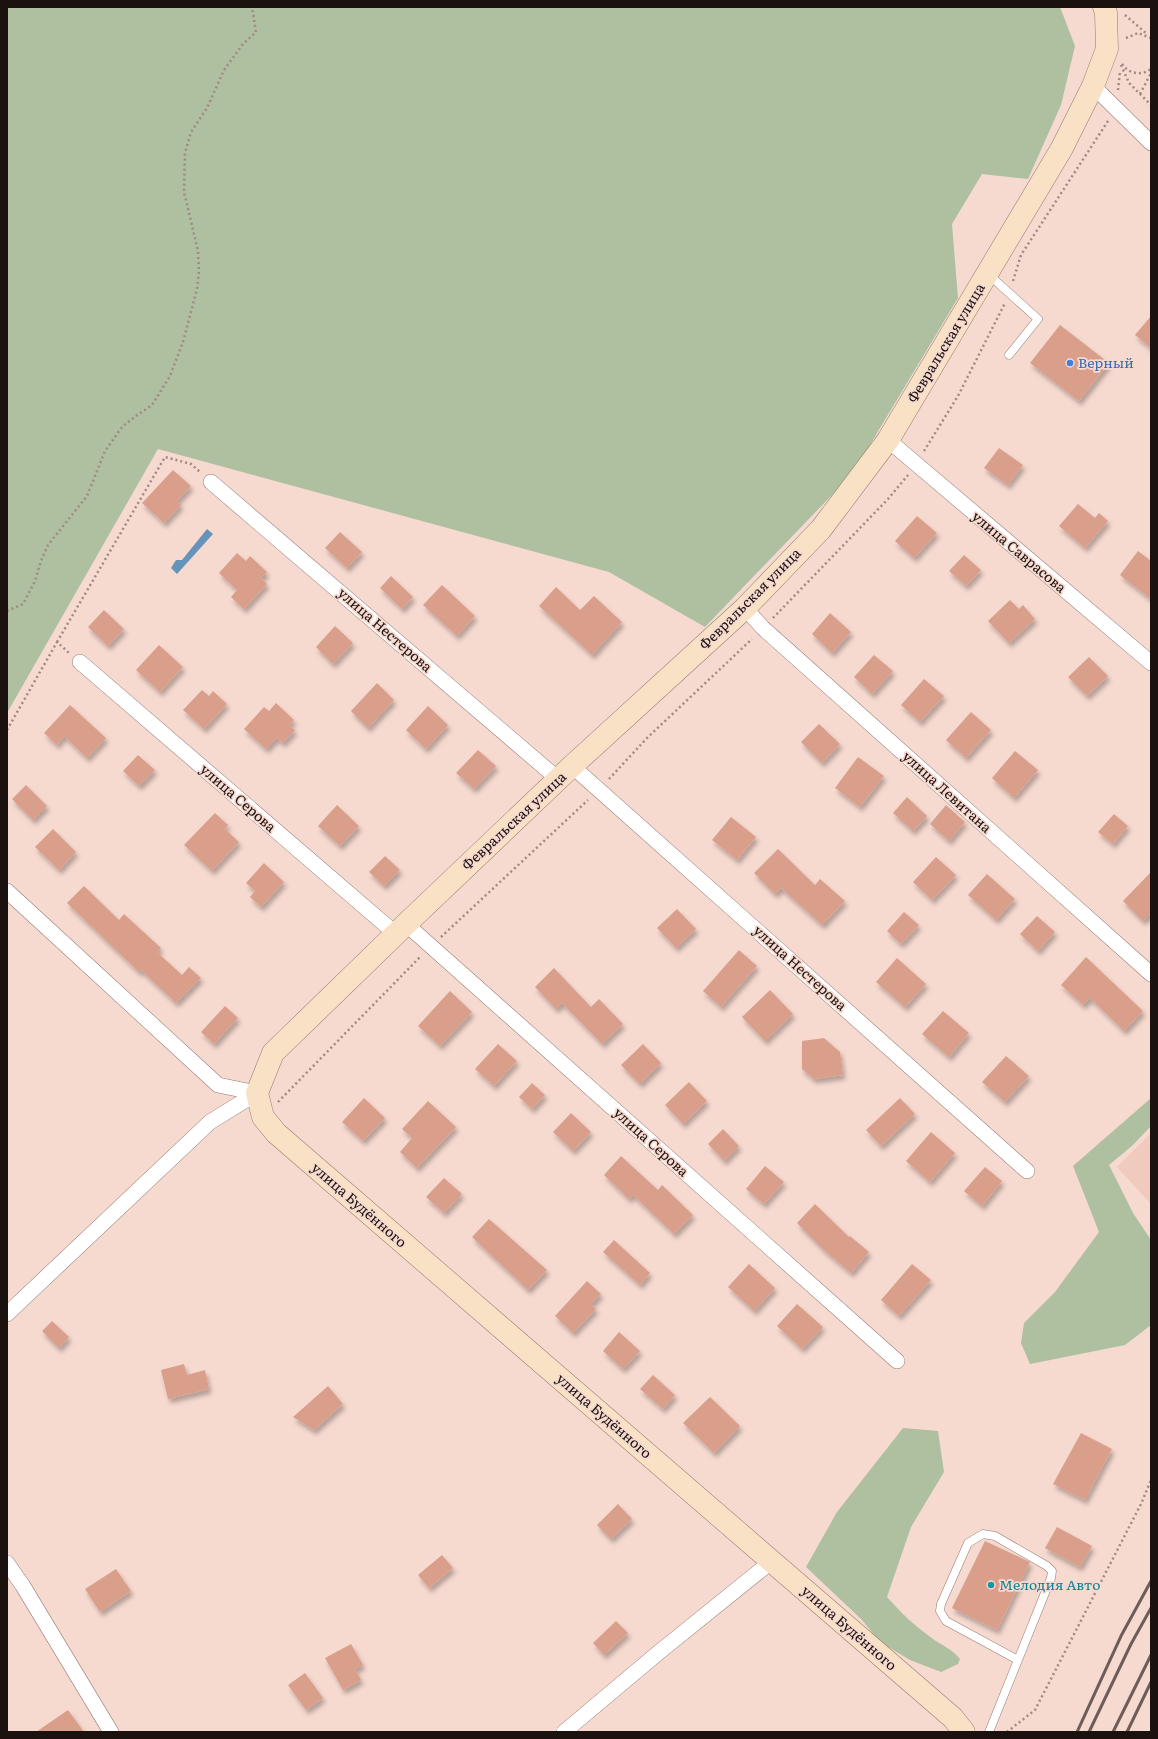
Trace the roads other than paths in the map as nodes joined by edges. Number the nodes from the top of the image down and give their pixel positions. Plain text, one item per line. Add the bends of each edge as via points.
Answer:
1 (1113, 10) edge
2 (1093, 86) junction
3 (1151, 143) edge
4 (987, 273) junction
5 (1009, 355) dead end
6 (888, 440) junction
7 (211, 482) road end
8 (746, 608) junction
9 (80, 662) road end
10 (1151, 663) edge
11 (565, 772) junction
12 (7, 891) edge
13 (401, 929) junction
14 (1151, 974) edge
15 (256, 1093) junction
16 (1027, 1171) dead end
17 (7, 1314) edge
18 (897, 1361) dead end
19 (772, 1561) junction
20 (7, 1564) edge
21 (1018, 1660) junction
22 (111, 1732) edge
23 (564, 1732) edge
24 (964, 1732) edge
25 (989, 1732) edge

1 - 2 main road, Февральская улица via 1106,13 1107,49
2 - 3 street
2 - 4 main road, Февральская улица via 1062,148
4 - 5 lane via 1038,319
4 - 6 main road, Февральская улица
6 - 8 main road, Февральская улица via 821,529
6 - 10 street, улица Саврасова
7 - 11 street, улица Нестерова
8 - 11 main road, Февральская улица
8 - 14 street, улица Левитана via 763,628
9 - 13 street, улица Серова
11 - 13 main road, Февральская улица
11 - 16 street, улица Нестерова
12 - 15 street via 218,1086
13 - 15 main road, Февральская улица via 273,1053
13 - 18 street, улица Серова
15 - 17 street via 210,1122
15 - 19 main road, улица Будённого via 263,1117 276,1133
19 - 23 street
19 - 24 main road, улица Будённого via 953,1718
20 - 22 street via 26,1590
21 - 21 lane via 1052,1571 1048,1566 995,1536 983,1534 968,1543 940,1611 946,1621
21 - 25 lane

